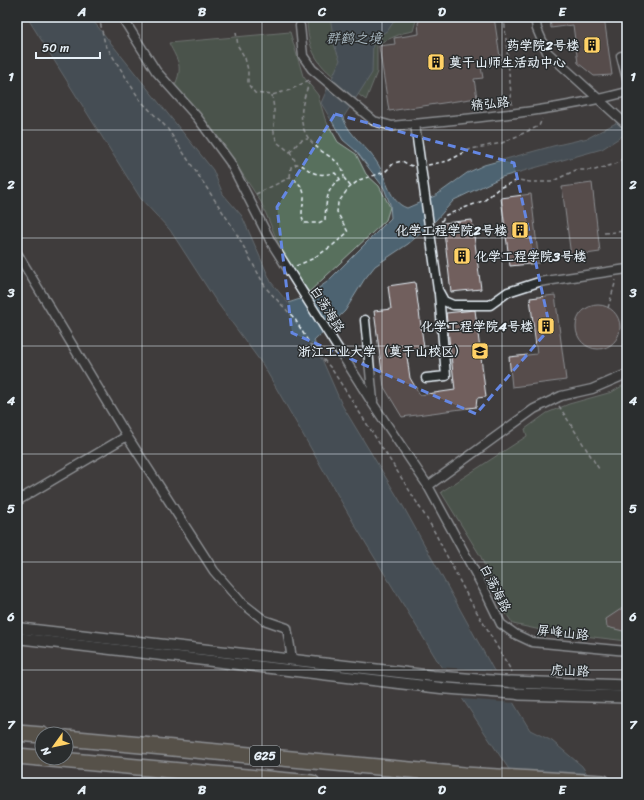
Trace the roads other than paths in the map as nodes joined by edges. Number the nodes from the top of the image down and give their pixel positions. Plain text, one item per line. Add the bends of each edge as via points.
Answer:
1 (122, 17) edge
2 (535, 17) edge
3 (300, 26) dead end
4 (621, 56) dead end
5 (627, 79) edge
6 (627, 92) edge
7 (599, 100) junction
8 (416, 124) junction
9 (627, 125) edge
10 (17, 253) edge
11 (623, 269) edge
12 (438, 290) junction
13 (365, 320) dead end
14 (627, 374) edge
15 (426, 378) dead end
16 (373, 404) junction
17 (127, 436) junction
18 (428, 486) junction
19 (17, 501) edge
20 (500, 624) joint
21 (17, 628) edge
22 (17, 638) edge
23 (627, 651) edge
24 (292, 659) junction
25 (512, 677) joint
26 (627, 686) edge
27 (518, 694) joint
28 (627, 697) edge
29 (17, 733) edge
30 (34, 734) edge
31 (74, 739) edge
32 (17, 756) edge
33 (312, 783) edge
34 (603, 783) edge

1 - 16 street, 白荡海路 via 156,71 197,117 230,162 271,242
2 - 7 street via 547,52
3 - 8 street, 精弘路 via 303,56 323,78 374,121 392,126
4 - 5 street
6 - 7 street, 精弘路
7 - 8 street, 精弘路
7 - 9 street
8 - 12 street
10 - 17 street
11 - 12 street via 539,282 508,292 490,305 453,305 444,301
12 - 15 street via 446,376
13 - 16 street
14 - 18 street via 592,390 555,399 534,408
16 - 18 street, 白荡海路
17 - 19 street
17 - 24 street via 214,571 252,611 264,620 287,628
18 - 20 street, 白荡海路 via 484,589
20 - 23 street, 屏峰山路 via 532,642
21 - 24 street
22 - 27 street via 441,688
24 - 25 street via 433,676
25 - 26 main road, 虎山路
27 - 28 main road, 虎山路
29 - 30 highway
31 - 34 highway, G25 via 464,776
32 - 33 highway, G25

